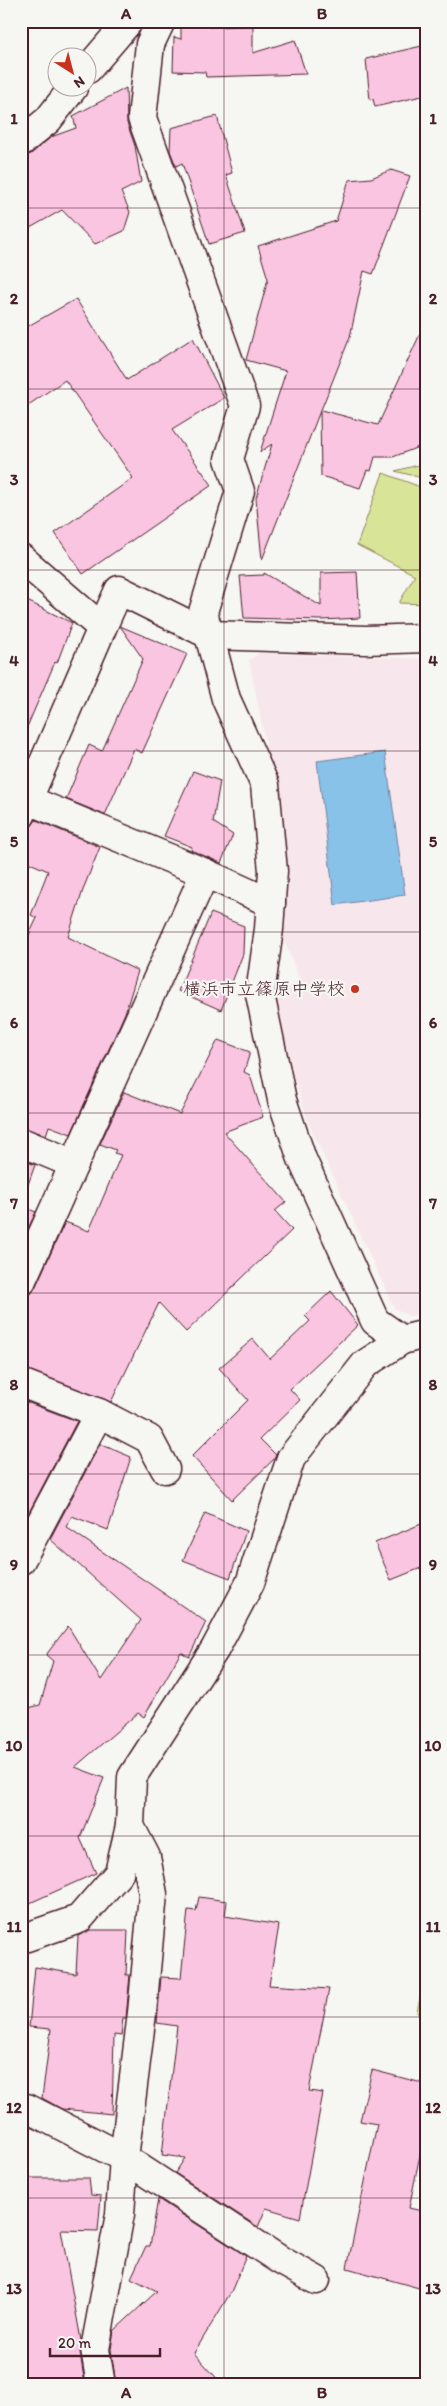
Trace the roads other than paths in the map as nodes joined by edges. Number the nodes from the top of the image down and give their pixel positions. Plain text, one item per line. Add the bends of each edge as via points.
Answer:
1 (129, 21) edge
2 (161, 21) edge
3 (98, 57) edge
4 (65, 98) edge
5 (21, 142) edge
6 (21, 558) edge
7 (102, 628) junction
8 (210, 635) junction
9 (426, 638) edge
10 (23, 804) edge
11 (205, 873) junction
12 (271, 903) junction
13 (21, 1142) edge
14 (74, 1164) junction
15 (21, 1282) edge
16 (414, 1337) edge
17 (21, 1382) edge
18 (99, 1413) junction
19 (165, 1469) dead end
20 (21, 1560) edge
21 (130, 1826) junction
22 (21, 1939) edge
23 (21, 2109) edge
24 (124, 2158) junction
25 (316, 2280) dead end
26 (101, 2385) edge

1 - 3 street
2 - 8 street via 150,44 142,118 246,406 229,459 240,491 203,612
4 - 5 street via 48,120
6 - 7 street
7 - 8 street via 119,590
7 - 10 street
8 - 9 street via 366,640
8 - 12 street via 226,699 266,785 273,871
10 - 11 street
11 - 12 street
11 - 14 street
12 - 16 street via 260,994 282,1100 302,1160 375,1321
13 - 14 street
14 - 15 street
16 - 21 street via 365,1364 291,1458 250,1583 214,1649 132,1778
17 - 18 street
18 - 19 street via 149,1439
18 - 20 street
21 - 22 street via 119,1873 79,1919
21 - 24 street via 146,1857 153,1894
23 - 24 street via 27,2108
24 - 25 street
24 - 26 street via 120,2214 95,2348

